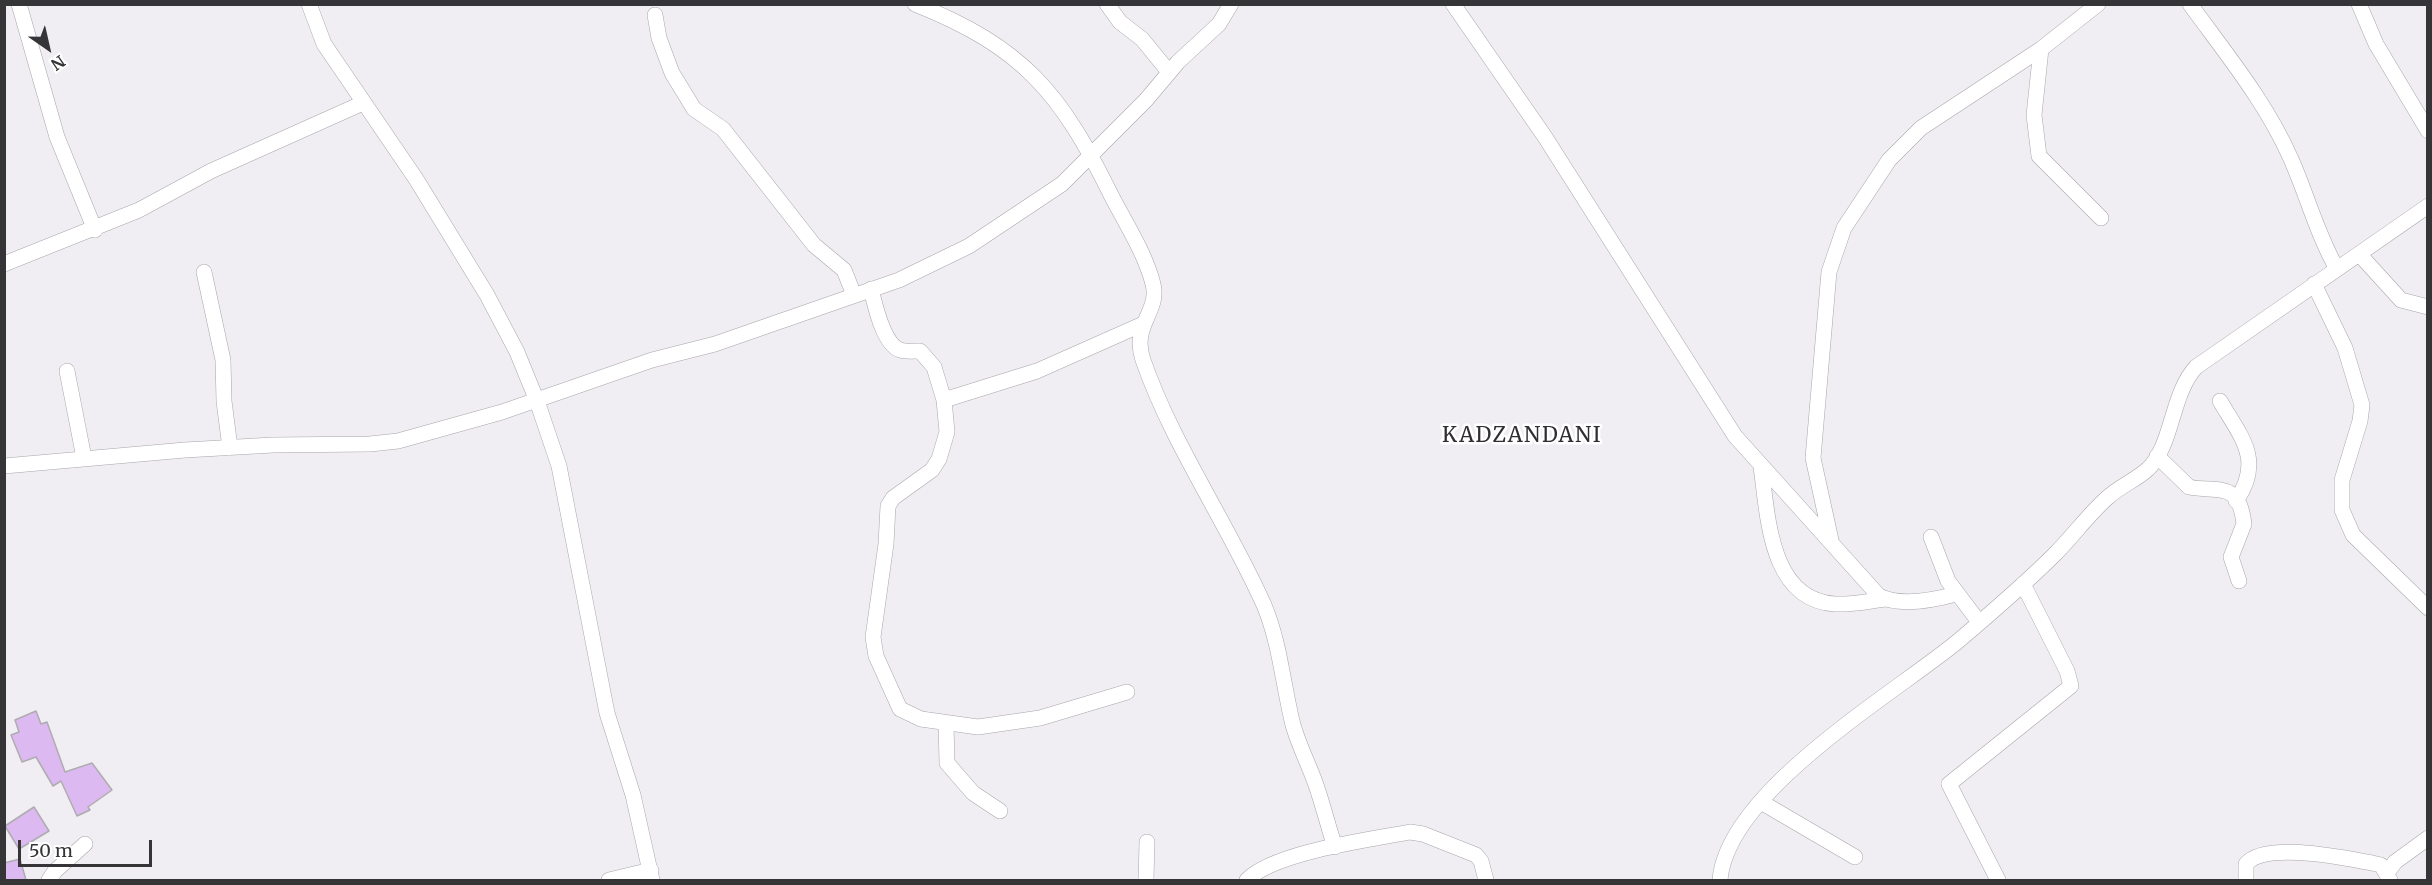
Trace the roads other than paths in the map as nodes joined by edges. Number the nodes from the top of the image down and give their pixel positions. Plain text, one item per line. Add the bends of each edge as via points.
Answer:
1 (20, 4) edge
2 (309, 4) edge
3 (915, 4) edge
4 (1107, 4) edge
5 (1231, 4) edge
6 (1453, 4) edge
7 (2098, 4) edge
8 (2190, 4) edge
9 (2359, 4) edge
10 (655, 15) dead end
11 (2041, 49) junction
12 (1170, 72) junction
13 (363, 103) junction
14 (2427, 131) edge
15 (1093, 154) junction
16 (2427, 206) edge
17 (2101, 218) dead end
18 (95, 230) junction
19 (2360, 255) junction
20 (4, 264) edge
21 (2337, 269) junction
22 (204, 272) dead end
23 (2314, 284) junction
24 (871, 289) junction
25 (854, 295) junction
26 (2427, 308) edge
27 (1143, 324) junction
28 (67, 372) dead end
29 (944, 400) junction
30 (537, 401) junction
31 (2220, 401) dead end
32 (230, 448) junction
33 (2157, 456) junction
34 (84, 458) junction
35 (4, 466) edge
36 (1761, 467) junction
37 (2236, 501) junction
38 (1931, 537) dead end
39 (1832, 542) junction
40 (2239, 581) dead end
41 (2023, 584) junction
42 (1956, 594) junction
43 (1886, 599) junction
44 (2427, 608) edge
45 (1979, 622) junction
46 (1127, 692) dead end
47 (946, 724) junction
48 (1761, 802) junction
49 (1000, 811) dead end
50 (2427, 838) edge
51 (1147, 842) dead end
52 (85, 844) dead end
53 (1335, 847) junction
54 (1856, 857) dead end
55 (652, 875) edge
56 (2388, 877) edge
57 (49, 880) edge
58 (609, 880) edge
59 (1146, 880) edge
60 (1247, 880) edge
61 (1486, 880) edge
62 (1720, 880) edge
63 (1998, 880) edge
64 (2246, 880) edge

1 - 18 street via 57,136
2 - 13 street via 324,44
3 - 15 street via 960,23 1020,62 1062,105
4 - 12 street
5 - 12 street via 1219,24
6 - 36 street via 1545,137 1736,436
7 - 11 street
8 - 21 street via 2255,94 2275,129
9 - 14 street via 2376,44
10 - 25 street via 672,73 694,109 723,129 814,245 844,270
11 - 17 street via 2034,115 2038,156
11 - 39 street via 1921,128 1889,160 1844,228 1829,272 1813,458
12 - 15 street
13 - 18 street via 211,171
13 - 30 street via 417,179 487,295
15 - 24 street via 1062,184 1008,223 925,269
15 - 27 street via 1153,285 1155,298
16 - 19 street
18 - 20 street
19 - 21 street
19 - 26 street via 2401,300
21 - 23 street
22 - 32 street via 223,360
23 - 33 street via 2191,372
23 - 44 street via 2345,348 2362,405 2342,480 2342,510 2353,535
24 - 25 street
24 - 29 street via 878,316 892,344 899,350 920,351 927,357
25 - 30 street
27 - 29 street via 1037,371
27 - 53 street via 1139,334 1143,361 1184,451 1264,606 1282,665 1300,750 1316,784
28 - 34 street
29 - 47 street via 947,432 936,464 888,506 873,637 876,656 900,709 914,717
30 - 32 street via 398,441
30 - 55 street via 559,466 607,713 633,795
31 - 37 street via 2250,457 2250,471
32 - 34 street
33 - 37 street via 2189,487 2228,490
33 - 41 street via 2148,469 2109,496
34 - 35 street
36 - 39 street
36 - 43 street via 1775,552 1788,579 1813,597 1833,604
37 - 40 street via 2244,524 2231,557
38 - 42 street via 1942,571
39 - 43 street via 1874,592
41 - 45 street
41 - 63 street via 2071,686 1949,784
42 - 43 street via 1930,600
42 - 45 street
45 - 48 street via 1799,764
46 - 47 street via 1040,718 978,727
47 - 49 street via 947,763 973,794
48 - 54 street
48 - 62 street via 1724,855
50 - 56 street via 2396,862
51 - 59 street
52 - 57 street
53 - 60 street via 1295,857
53 - 61 street via 1410,832 1423,834 1476,855
55 - 58 street
56 - 64 street via 2377,864 2317,854 2263,853 2246,864

